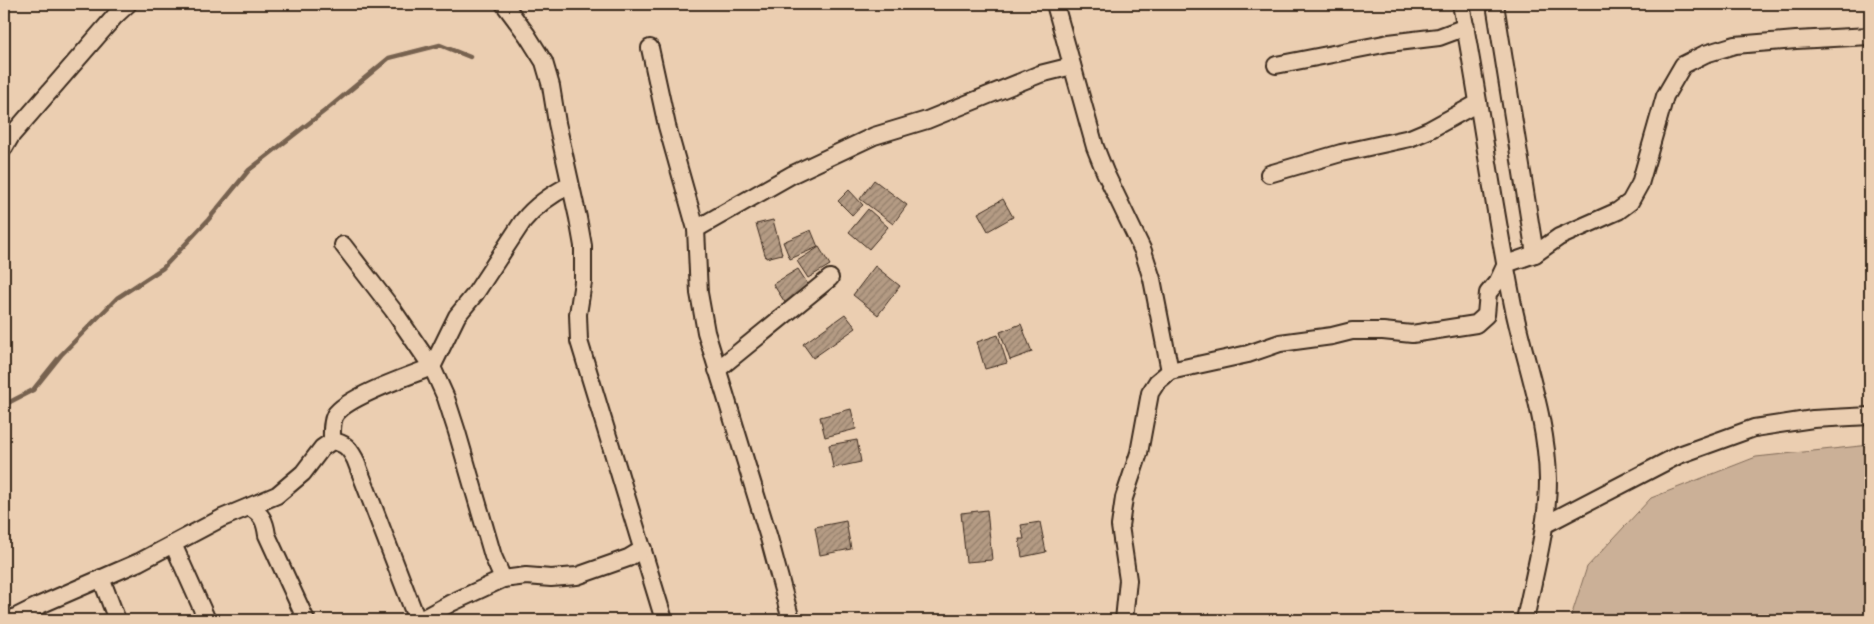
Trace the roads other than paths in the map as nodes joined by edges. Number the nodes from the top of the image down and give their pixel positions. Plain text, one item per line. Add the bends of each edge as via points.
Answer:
1 (128, 4) edge
2 (504, 4) edge
3 (1055, 4) edge
4 (1461, 4) edge
5 (1494, 4) edge
6 (1466, 27) junction
7 (1870, 36) edge
8 (650, 48) dead end
9 (1276, 65) dead end
10 (1072, 66) junction
11 (1478, 103) junction
12 (4, 148) edge
13 (1269, 174) dead end
14 (570, 184) junction
15 (696, 229) junction
16 (343, 244) dead end
17 (1535, 254) junction
18 (1506, 264) junction
19 (830, 278) dead end
20 (432, 367) junction
21 (717, 370) junction
22 (1170, 371) junction
23 (1870, 416) edge
24 (332, 441) junction
25 (250, 507) junction
26 (1544, 525) junction
27 (173, 544) junction
28 (643, 549) junction
29 (101, 578) junction
30 (503, 579) junction
31 (10, 620) edge
32 (117, 620) edge
33 (208, 620) edge
34 (306, 620) edge
35 (418, 620) edge
36 (664, 620) edge
37 (791, 620) edge
38 (1124, 620) edge
39 (1525, 620) edge

1 - 12 street
2 - 14 street via 548,72
3 - 10 street
4 - 6 street
5 - 17 street
6 - 9 street via 1439,37 1389,43
6 - 11 street
7 - 17 street via 1735,45 1704,54 1683,65 1665,96 1640,184 1630,202 1618,211 1559,237
8 - 15 street
10 - 15 street via 1040,74 927,120 874,136 793,174
10 - 22 street via 1095,147 1143,250
11 - 13 street via 1410,138 1341,153
11 - 18 street
14 - 20 street via 544,200 523,221 457,316
14 - 28 street via 583,246 583,282 578,314 580,341
15 - 21 street via 699,293
16 - 20 street
17 - 18 street
18 - 22 street via 1488,293 1486,315 1476,324 1412,334 1352,331 1280,344
18 - 26 street via 1544,438 1548,479
19 - 21 street
20 - 24 street via 398,379 339,409 334,416
20 - 30 street via 446,398 493,556
21 - 37 street
22 - 38 street via 1150,393 1139,452 1124,498 1120,526 1128,580
23 - 26 street via 1813,419 1754,428 1679,455
24 - 25 street via 322,448 303,473 277,495
24 - 35 street via 341,442 349,448 355,460
25 - 27 street
25 - 34 street via 261,515 266,524 267,535
26 - 39 street
27 - 29 street
27 - 33 street
28 - 30 street via 628,558 577,576
28 - 36 street
29 - 31 street
29 - 32 street
30 - 35 street

